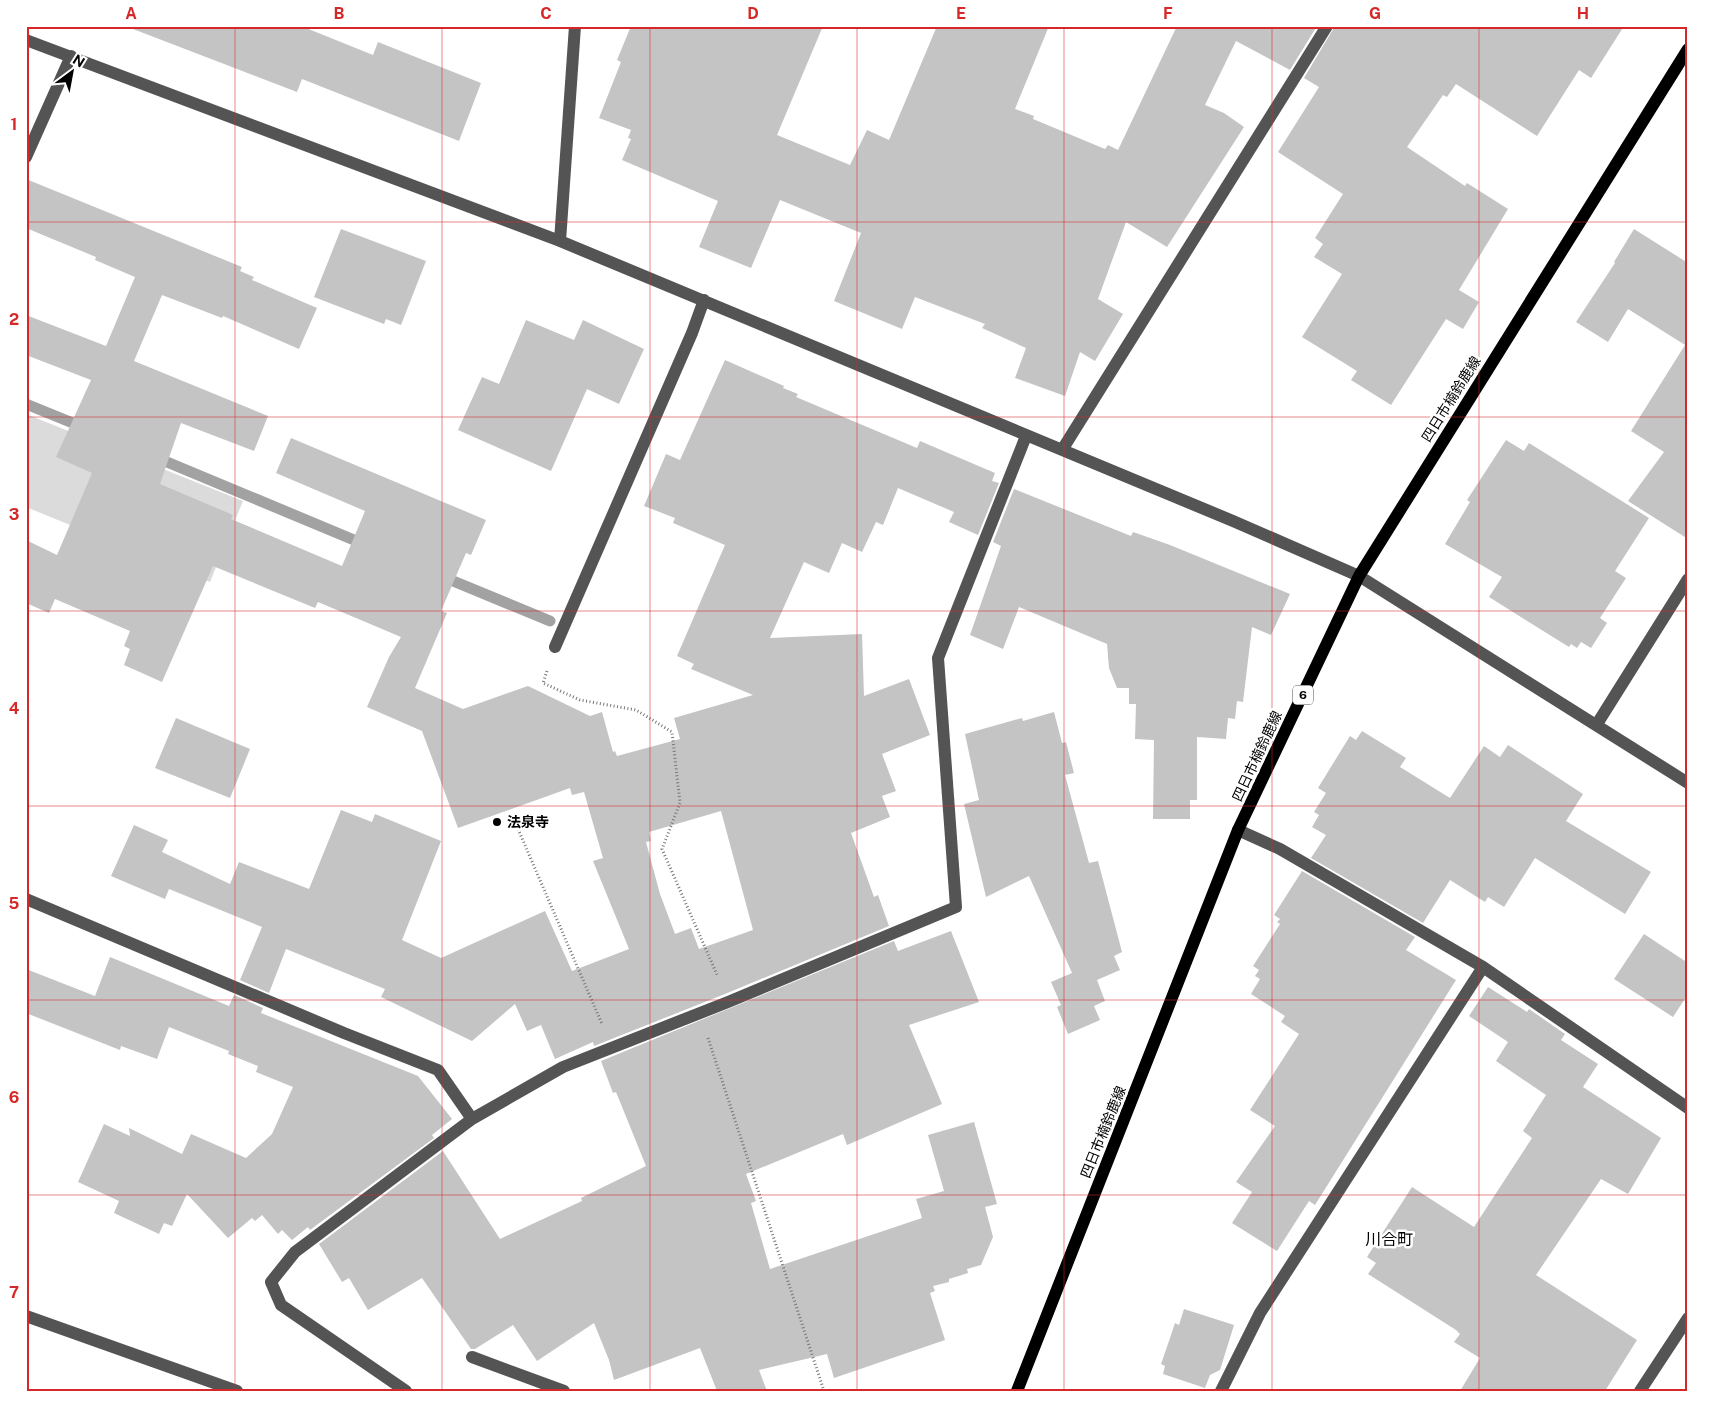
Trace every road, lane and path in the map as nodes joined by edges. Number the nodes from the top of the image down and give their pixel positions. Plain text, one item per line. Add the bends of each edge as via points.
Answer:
1 (575, 26) edge
2 (1327, 26) edge
3 (26, 40) edge
4 (1688, 49) edge
5 (71, 56) junction
6 (26, 157) edge
7 (560, 242) junction
8 (704, 300) junction
9 (1026, 436) junction
10 (1062, 450) junction
11 (1359, 576) junction
12 (1688, 579) edge
13 (555, 647) joint
14 (1597, 724) junction
15 (1688, 782) edge
16 (518, 829) dead end
17 (1238, 830) junction
18 (26, 899) edge
19 (1483, 968) junction
20 (728, 1002) junction
21 (699, 1012) junction
22 (612, 1047) junction
23 (1688, 1108) edge
24 (472, 1119) junction
25 (26, 1316) edge
26 (1688, 1318) edge
27 (472, 1357) dead end
28 (237, 1391) edge
29 (406, 1391) edge
30 (564, 1391) edge
31 (824, 1391) edge
32 (1017, 1391) edge
33 (1222, 1391) edge
34 (1640, 1391) edge

1 - 7 street
2 - 10 street
3 - 5 street
4 - 11 main road, 四日市楠鈴鹿線 / 6
5 - 6 street
5 - 7 street
7 - 8 street
8 - 9 street
8 - 13 street
9 - 10 street
9 - 20 street via 938,658 956,907
10 - 11 street
11 - 14 street
11 - 17 main road, 四日市楠鈴鹿線 / 6
12 - 14 street
13 - 20 path via 543,683 580,700 636,710 672,732 680,803 662,849
14 - 15 street
16 - 22 path
17 - 19 street via 1280,849
17 - 32 main road, 四日市楠鈴鹿線 / 6
18 - 24 street via 438,1070
19 - 23 street
19 - 33 street via 1260,1313
20 - 21 street
21 - 22 street
21 - 31 path
22 - 24 street via 563,1067
24 - 29 street via 295,1252 271,1282 281,1305
25 - 28 street
26 - 34 street
27 - 30 street

